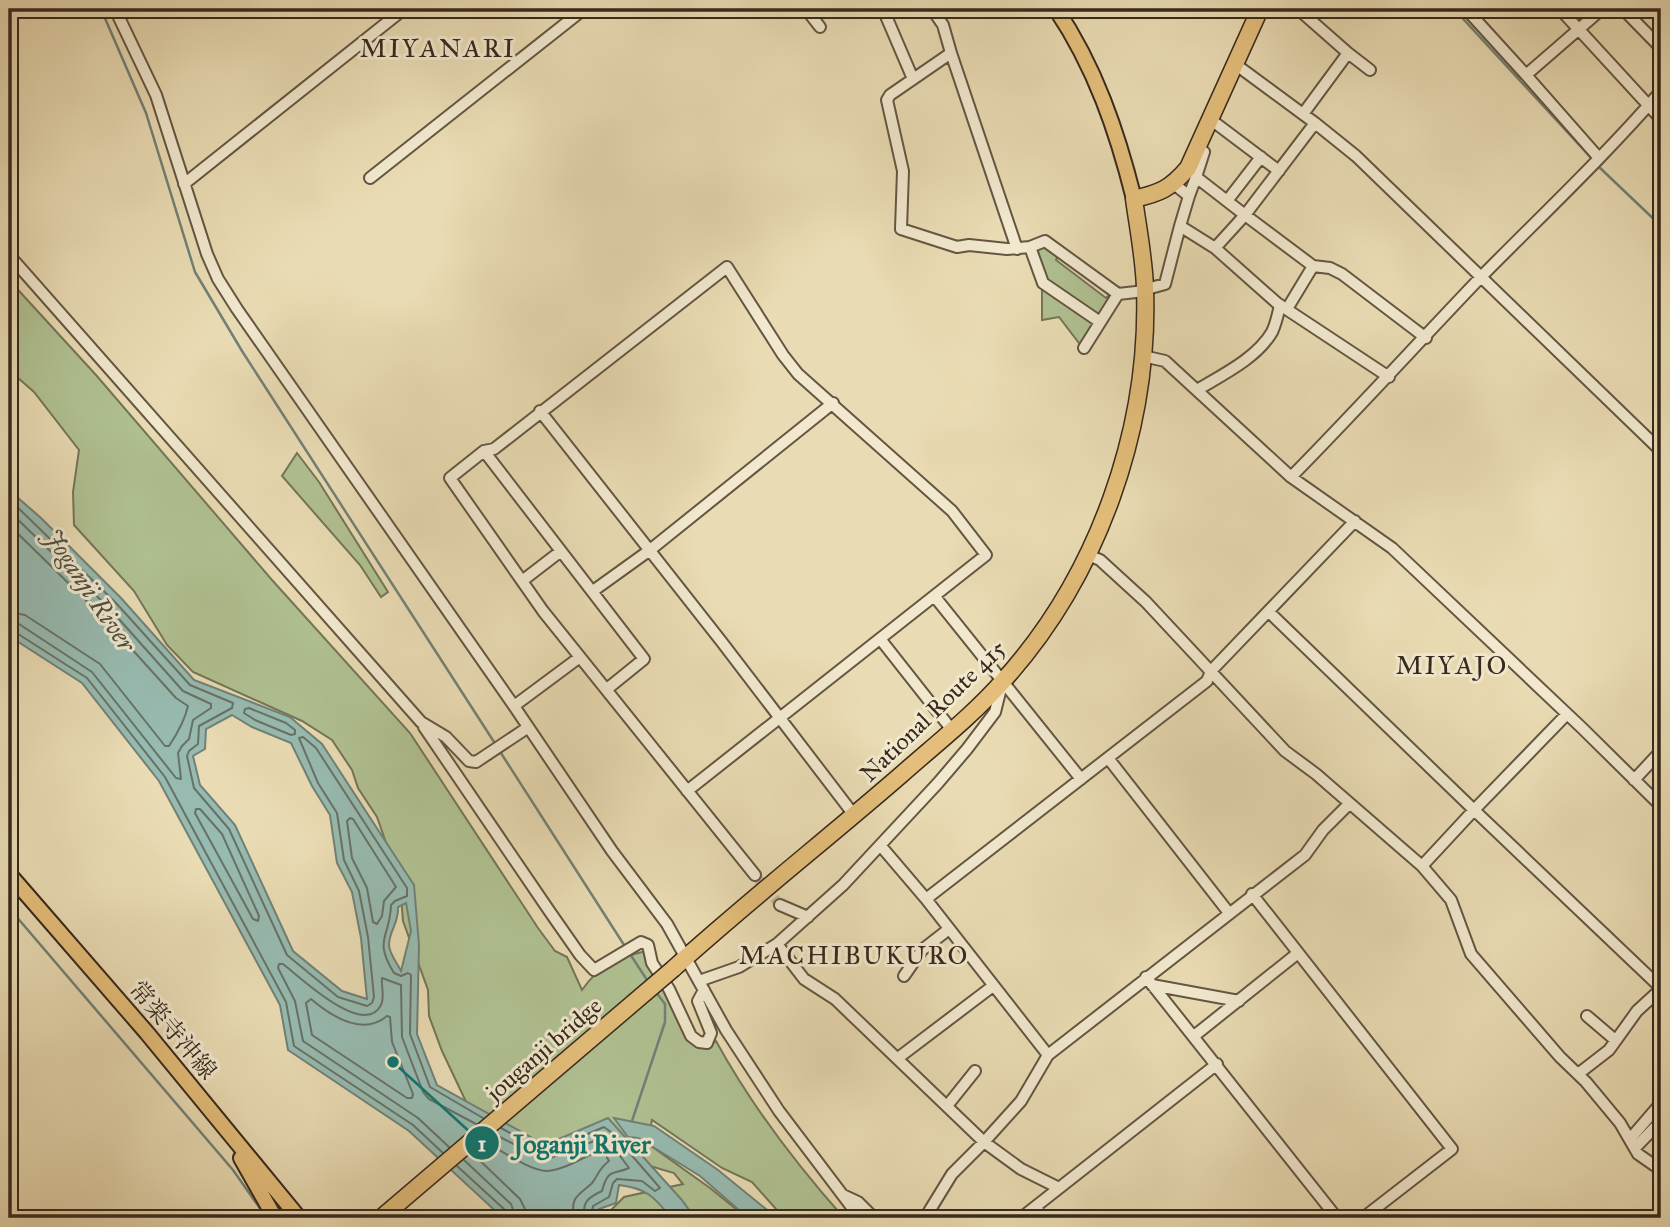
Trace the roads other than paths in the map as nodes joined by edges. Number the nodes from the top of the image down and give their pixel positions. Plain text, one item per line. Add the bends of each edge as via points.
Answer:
1 (115, 9) edge
2 (584, 9) edge
3 (806, 9) edge
4 (883, 9) edge
5 (932, 9) edge
6 (1056, 9) edge
7 (1260, 9) edge
8 (1298, 9) edge
9 (1466, 9) edge
10 (1560, 9) edge
11 (1602, 9) edge
12 (1623, 9) edge
13 (398, 11) edge
14 (820, 27) dead end
15 (1578, 28) junction
16 (1661, 48) edge
17 (951, 53) junction
18 (1348, 53) junction
19 (1235, 64) junction
20 (1370, 69) dead end
21 (1526, 75) junction
22 (913, 79) junction
23 (1661, 91) edge
24 (1649, 105) junction
25 (1303, 114) junction
26 (1210, 119) junction
27 (1661, 119) edge
28 (1315, 123) junction
29 (1198, 148) junction
30 (1261, 157) junction
31 (1598, 159) junction
32 (1279, 171) junction
33 (1196, 177) junction
34 (370, 178) dead end
35 (184, 184) junction
36 (1174, 184) junction
37 (1189, 196) junction
38 (1133, 199) junction
39 (1227, 201) junction
40 (1245, 215) junction
41 (1180, 226) junction
42 (1030, 247) junction
43 (1017, 248) junction
44 (1215, 248) junction
45 (9, 255) edge
46 (1313, 265) junction
47 (1482, 277) junction
48 (1145, 289) junction
49 (1118, 293) junction
50 (1283, 307) junction
51 (1100, 322) junction
52 (1426, 338) junction
53 (1084, 348) dead end
54 (1143, 356) junction
55 (1389, 377) junction
56 (1197, 390) junction
57 (833, 403) junction
58 (540, 411) junction
59 (1661, 451) edge
60 (484, 452) junction
61 (1291, 477) junction
62 (1355, 521) junction
63 (650, 550) junction
64 (561, 551) junction
65 (1087, 555) junction
66 (522, 581) junction
67 (593, 591) junction
68 (935, 597) junction
69 (1269, 612) junction
70 (881, 640) junction
71 (580, 657) junction
72 (1211, 671) junction
73 (1002, 682) junction
74 (607, 689) junction
75 (514, 706) junction
76 (1567, 714) junction
77 (778, 718) junction
78 (421, 722) junction
79 (527, 728) junction
80 (952, 730) junction
81 (1661, 751) edge
82 (1108, 758) junction
83 (1081, 779) junction
84 (1634, 780) junction
85 (687, 791) junction
86 (1349, 804) junction
87 (1661, 806) edge
88 (1474, 810) junction
89 (855, 815) junction
90 (880, 845) junction
91 (1422, 866) junction
92 (9, 874) edge
93 (755, 875) tunnel mouth
94 (1252, 894) junction
95 (926, 899) junction
96 (780, 905) tunnel mouth
97 (1229, 913) junction
98 (808, 917) junction
99 (949, 929) junction
100 (777, 944) junction
101 (1298, 953) junction
102 (686, 957) junction
103 (673, 969) joint
104 (904, 976) dead end
105 (1149, 981) junction
106 (702, 986) junction
107 (993, 986) junction
108 (1661, 989) edge
109 (1239, 1001) junction
110 (1587, 1016) dead end
111 (1194, 1036) junction
112 (1614, 1040) junction
113 (1048, 1055) junction
114 (898, 1058) junction
115 (1217, 1064) junction
116 (975, 1071) dead end
117 (1578, 1074) junction
118 (1661, 1103) edge
119 (947, 1106) junction
120 (1661, 1121) edge
121 (225, 1129) junction
122 (984, 1142) junction
123 (1632, 1143) junction
124 (1661, 1170) edge
125 (1059, 1188) junction
126 (841, 1194) junction
127 (1035, 1207) junction
128 (929, 1217) edge
129 (275, 1218) edge
130 (299, 1218) edge
131 (381, 1218) edge
132 (860, 1218) edge
133 (874, 1218) edge
134 (1021, 1218) edge
135 (1044, 1218) edge
136 (1337, 1218) edge
137 (1363, 1218) edge

1 - 35 street via 156,95
2 - 34 street
3 - 14 street
4 - 22 street
5 - 17 street via 943,25
6 - 38 main road via 1086,58 1103,98
7 - 19 highway
8 - 18 street
9 - 21 street
10 - 15 street
11 - 15 street
12 - 16 street
13 - 35 street
15 - 21 street
15 - 24 street
17 - 22 street
17 - 43 street
18 - 20 street
18 - 25 street
19 - 25 street
19 - 26 highway
21 - 31 street
22 - 43 street via 887,100 903,171 901,229 957,247
23 - 24 street
24 - 27 street
24 - 31 street
25 - 28 street
26 - 29 highway
26 - 30 street
28 - 32 street
28 - 47 street via 1356,156
29 - 33 street via 1204,152
29 - 36 highway
30 - 32 street
30 - 39 street
31 - 47 street
32 - 40 street
33 - 37 street
33 - 39 street
35 - 75 street via 218,279
36 - 37 street
36 - 38 highway
37 - 41 street
38 - 48 highway, National Route 415
39 - 40 street
40 - 44 street
40 - 46 street
41 - 44 street
41 - 48 street via 1165,284
42 - 43 street
42 - 49 street via 1045,240
42 - 51 street via 1043,283
44 - 50 street
45 - 78 street
46 - 50 street
46 - 52 street via 1342,274
47 - 52 street
47 - 59 street
48 - 49 street
48 - 54 highway, National Route 415
49 - 51 street
50 - 55 street
50 - 56 street via 1266,340
51 - 53 street
52 - 55 street
54 - 56 street via 1165,361
54 - 65 highway, National Route 415 via 1128,443 1111,501
55 - 61 street
56 - 61 street
57 - 58 street via 790,364 727,267
57 - 63 street
57 - 68 street via 952,512 986,555
58 - 60 street
58 - 63 street
60 - 64 street
60 - 66 street via 450,478
61 - 62 street
62 - 69 street
62 - 76 street via 1392,548
63 - 67 street
63 - 77 street
64 - 66 street
64 - 67 street
65 - 72 street via 1100,560 1146,601
65 - 73 highway, National Route 415 via 1057,610
66 - 71 street
67 - 74 street via 645,659
68 - 70 street
68 - 73 street
69 - 72 street
69 - 88 street
70 - 77 street
70 - 80 street
71 - 74 street
71 - 75 street
72 - 82 street via 1207,681
72 - 86 street via 1284,751
73 - 80 highway, National Route 415
73 - 83 street
73 - 90 street via 995,712
74 - 85 street
75 - 79 street
76 - 84 street
76 - 88 street
77 - 85 street
77 - 89 street
78 - 79 street via 476,762
78 - 106 street via 594,970 634,945 648,945 652,963 691,1036 707,1043 711,1033 698,1001
79 - 102 street
80 - 89 highway, National Route 415
81 - 84 street
82 - 83 street
82 - 97 street
83 - 95 street
84 - 87 street
85 - 93 street
86 - 91 street
86 - 94 street via 1305,855
88 - 91 street
88 - 108 street
89 - 102 highway, National Route 415
90 - 95 street
90 - 98 street
91 - 117 street via 1451,900 1471,954
92 - 121 main road, 常楽寺沖線
94 - 97 street
94 - 101 street
95 - 99 street
96 - 98 street
97 - 105 street
98 - 100 street
99 - 104 street via 922,950
99 - 107 street
100 - 106 street
100 - 114 street via 804,979 835,999
101 - 109 street
101 - 137 street via 1452,1149
102 - 103 highway, National Route 415
102 - 106 street
103 - 131 highway, jouganji bridge, bridge
105 - 109 street
105 - 111 street
105 - 113 street
106 - 126 street via 779,1111
107 - 113 street
107 - 114 street
108 - 112 street
109 - 111 street
110 - 112 street
111 - 115 street
112 - 117 street via 1609,1050
113 - 122 street via 1021,1101
114 - 119 street
115 - 125 street
115 - 136 street
116 - 119 street
117 - 123 street
118 - 123 street
119 - 122 street
120 - 123 street
121 - 129 main road
121 - 130 main road, 常楽寺沖線
122 - 125 street via 1021,1169
122 - 128 street via 953,1174
123 - 124 street via 1638,1154
125 - 127 street
126 - 132 street
126 - 133 street via 858,1202
127 - 134 street
127 - 135 street

